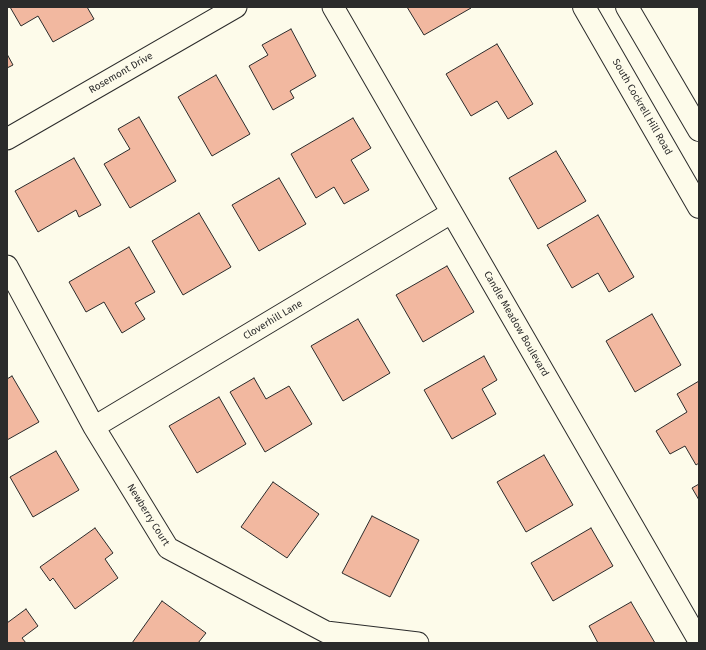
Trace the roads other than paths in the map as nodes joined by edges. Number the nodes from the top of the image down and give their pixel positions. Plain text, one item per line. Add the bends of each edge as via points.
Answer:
1 (236, 7) edge
2 (333, 7) edge
3 (584, 7) edge
4 (627, 7) edge
5 (699, 130) edge
6 (7, 139) edge
7 (696, 195) edge
8 (451, 213) junction
9 (7, 266) edge
10 (94, 427) junction
11 (699, 641) edge
12 (418, 643) edge

1 - 6 street, Rosemont Drive
2 - 8 street, Candle Meadow Boulevard
3 - 7 main road, South Cockrell Hill Road
4 - 5 main road
8 - 10 street, Cloverhill Lane
8 - 11 street, Candle Meadow Boulevard
9 - 10 street, Newberry Court
10 - 12 street, Newberry Court via 168,548 326,632

